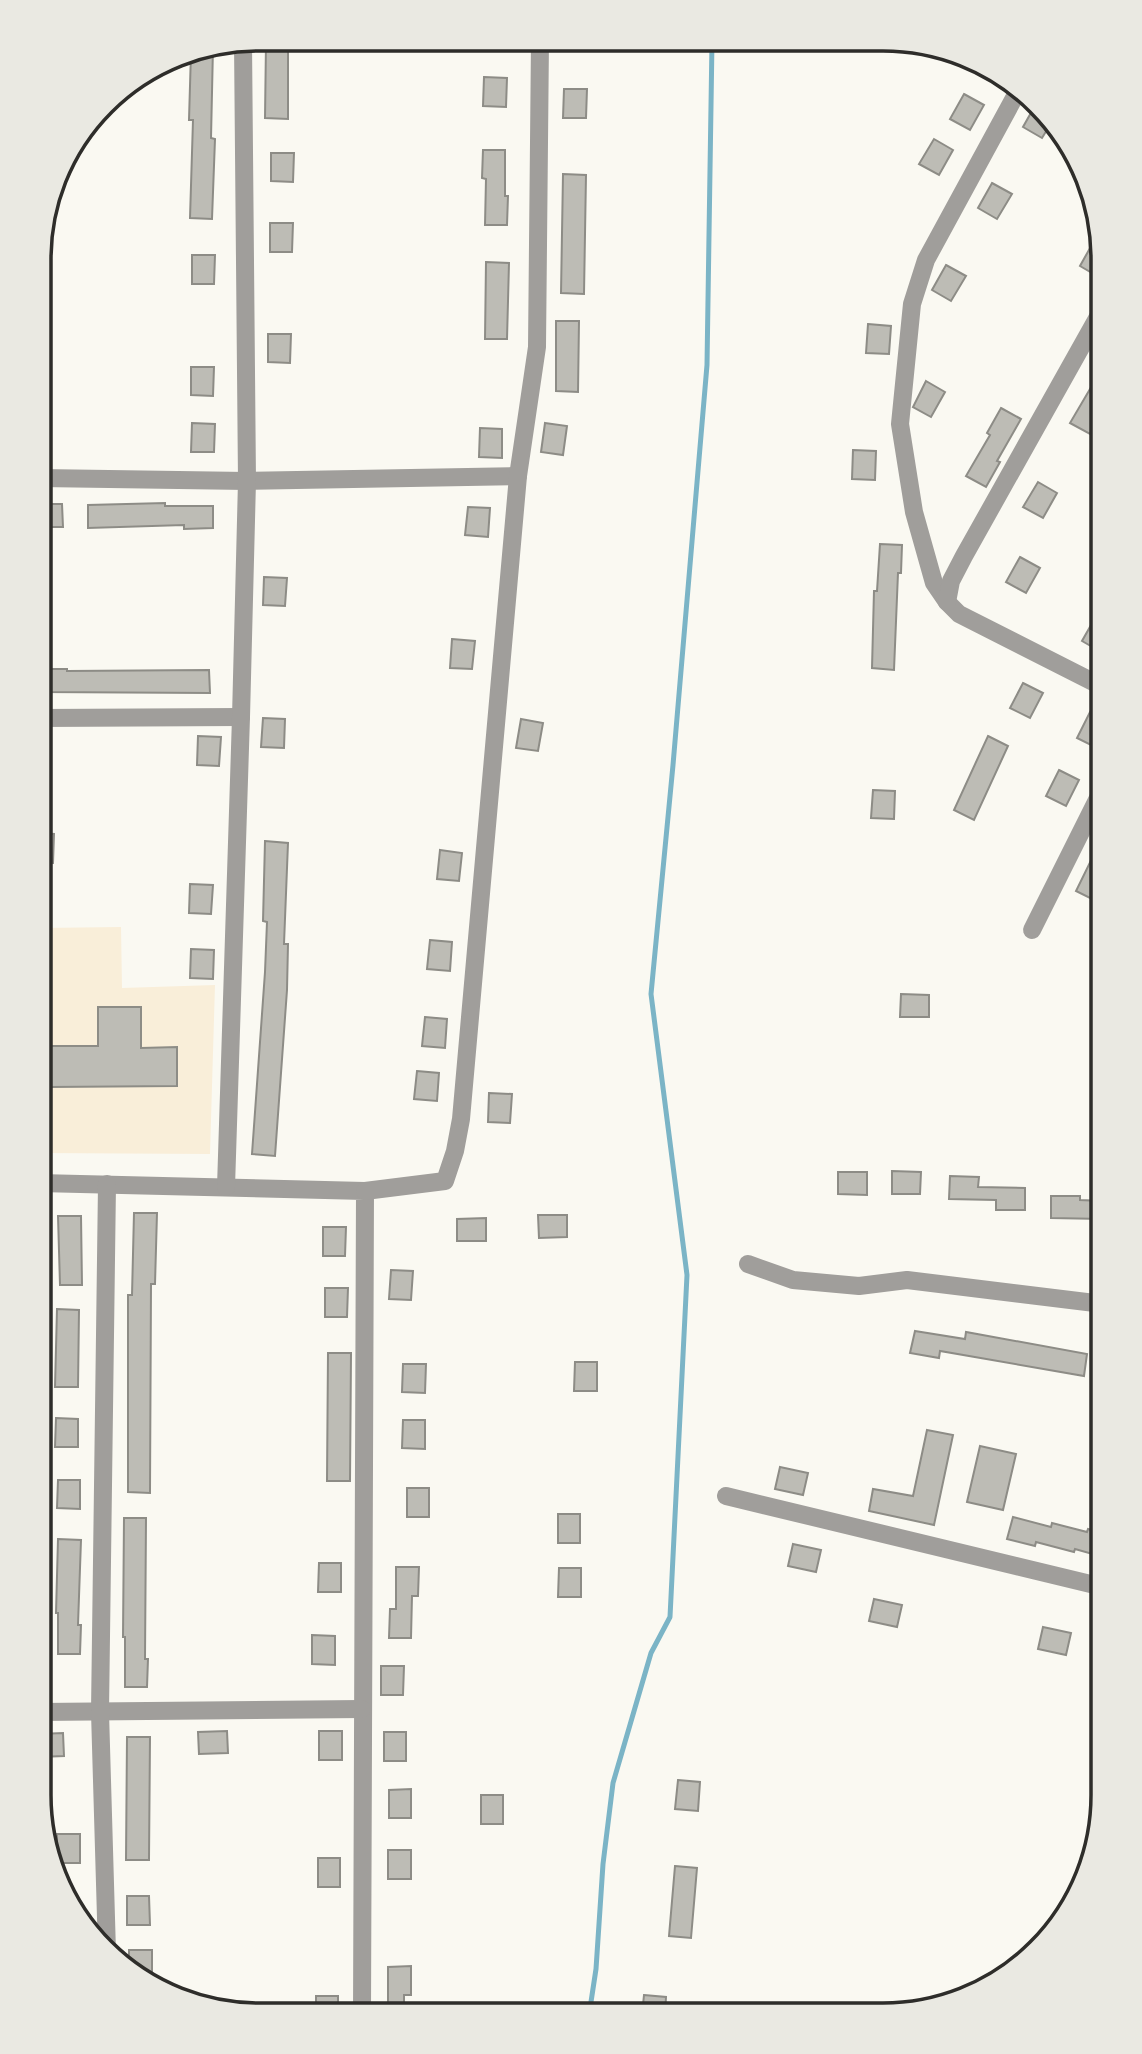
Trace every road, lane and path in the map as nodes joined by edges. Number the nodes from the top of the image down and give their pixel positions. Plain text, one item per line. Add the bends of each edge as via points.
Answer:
1 (540, 51) edge
2 (243, 52) edge
3 (1014, 98) edge
4 (1091, 330) edge
5 (518, 477) junction
6 (51, 478) edge
7 (247, 481) junction
8 (947, 602) junction
9 (1091, 681) edge
10 (241, 717) junction
11 (51, 718) edge
12 (1091, 812) edge
13 (1032, 930) dead end
14 (51, 1183) edge
15 (107, 1184) junction
16 (226, 1187) junction
17 (365, 1191) junction
18 (748, 1264) dead end
19 (1091, 1303) edge
20 (726, 1496) dead end
21 (1091, 1584) edge
22 (362, 1709) junction
23 (51, 1712) edge
24 (100, 1712) junction
25 (107, 1936) edge
26 (362, 2003) edge

1 - 5 street via 537,347
2 - 7 street
3 - 8 street via 926,260 912,304 900,424 914,512 934,583
4 - 8 street via 964,556 951,581
5 - 7 street
5 - 17 street via 455,1151 445,1181
6 - 7 street
7 - 10 street
8 - 9 street via 959,614
10 - 11 street
10 - 16 street
12 - 13 street
14 - 15 street
15 - 16 street
15 - 24 street
16 - 17 street
17 - 22 street
18 - 19 street via 793,1279 859,1286 907,1280
20 - 21 street
22 - 24 street
22 - 26 street
23 - 24 street
24 - 25 street

